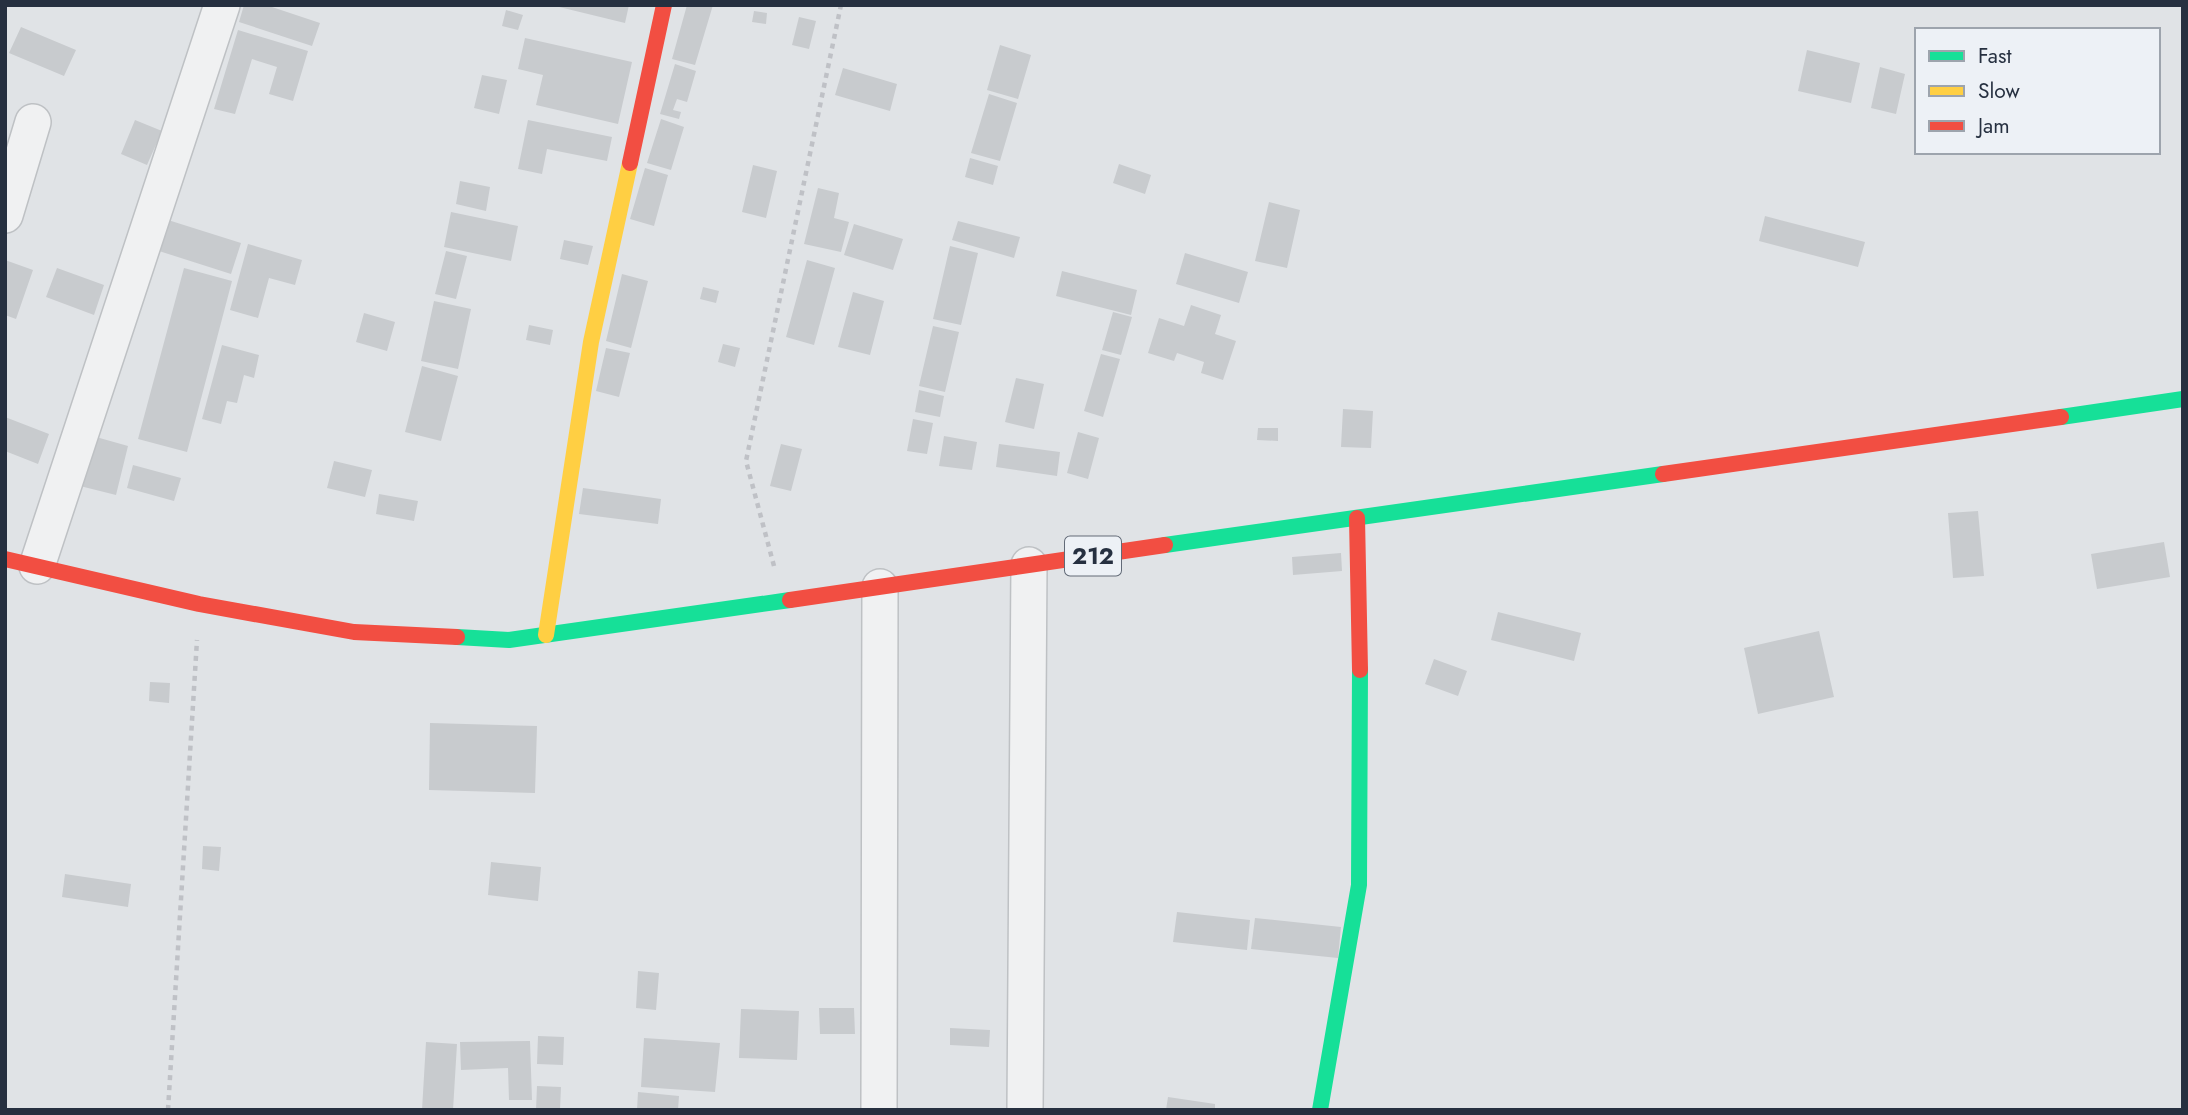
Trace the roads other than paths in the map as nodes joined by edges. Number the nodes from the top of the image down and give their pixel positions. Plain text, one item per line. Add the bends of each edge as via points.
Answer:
1 (222, 5) edge
2 (664, 5) edge
3 (33, 122) dead end
4 (5, 215) edge
5 (2183, 399) edge
6 (1357, 518) junction
7 (21, 562) edge
8 (1029, 565) junction
9 (880, 587) junction
10 (546, 635) junction
11 (879, 1110) edge
12 (1025, 1110) edge
13 (1320, 1110) edge

1 - 7 street
2 - 10 main road via 591,342
3 - 4 street
5 - 6 main road, 212
6 - 8 main road, 212
6 - 13 main road via 1359,885
7 - 10 main road, 212 via 199,604 354,632 509,640
8 - 9 main road, 212
8 - 12 street
9 - 10 main road, 212
9 - 11 street

